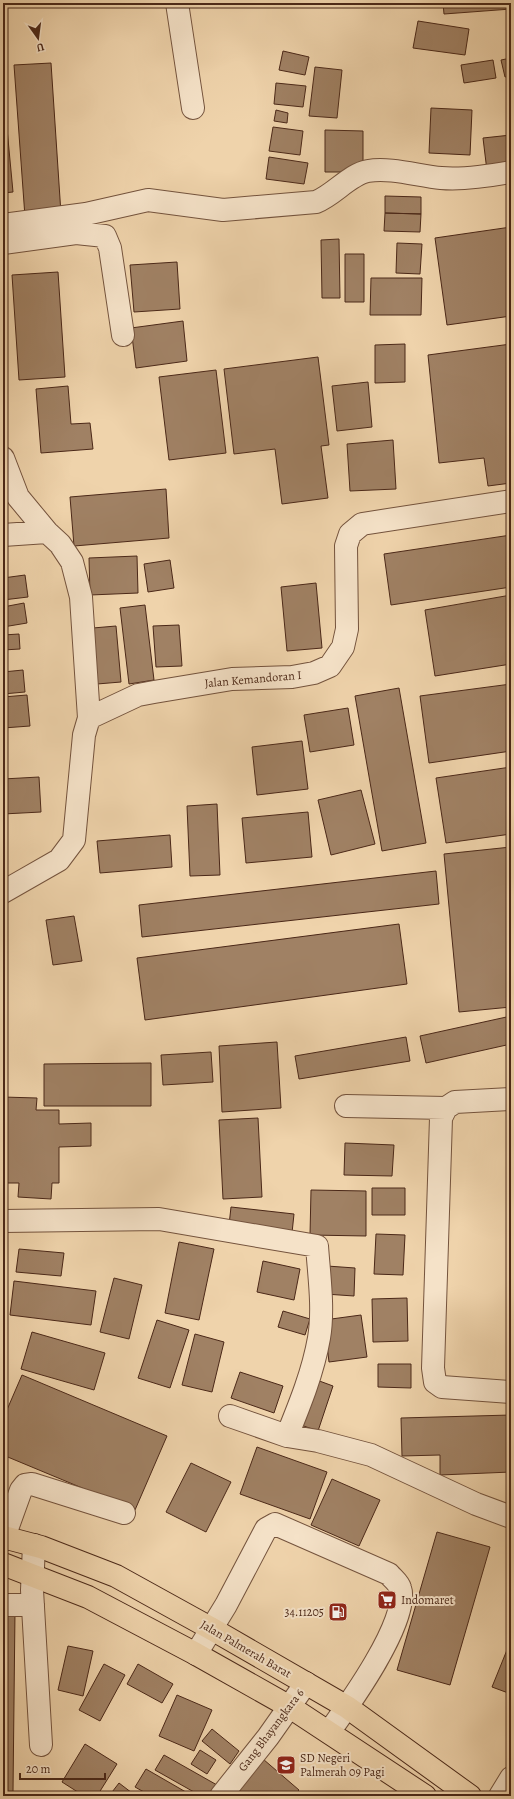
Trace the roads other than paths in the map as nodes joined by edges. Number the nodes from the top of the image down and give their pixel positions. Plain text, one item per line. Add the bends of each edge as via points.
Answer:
1 (177, 3) edge
2 (193, 108) dead end
3 (511, 172) edge
4 (3, 225) edge
5 (3, 243) edge
6 (123, 335) dead end
7 (3, 458) edge
8 (511, 501) edge
9 (47, 532) junction
10 (3, 535) edge
11 (89, 718) junction
12 (3, 892) edge
13 (511, 1099) edge
14 (346, 1106) dead end
15 (446, 1108) junction
16 (3, 1221) edge
17 (511, 1392) edge
18 (230, 1416) dead end
19 (287, 1436) junction
20 (124, 1513) dead end
21 (511, 1518) edge
22 (3, 1538) edge
23 (34, 1545) junction
24 (3, 1564) edge
25 (32, 1575) junction
26 (3, 1605) edge
27 (33, 1605) junction
28 (212, 1629) junction
29 (196, 1654) junction
30 (306, 1683) junction
31 (290, 1707) junction
32 (346, 1707) junction
33 (329, 1732) junction
34 (42, 1744) dead end
35 (511, 1778) edge
36 (221, 1796) edge
37 (425, 1796) edge
38 (470, 1796) edge
39 (500, 1796) edge

1 - 2 street
3 - 4 street via 489,176 443,178 382,170 368,171 316,202 223,210 148,200 86,214
5 - 6 street via 76,233 106,236
7 - 9 street via 18,497
8 - 11 street, Jalan Kemandoran I via 362,524 350,534 346,546 347,629 344,647 330,666 314,673 292,677 232,679 146,693
9 - 10 street
9 - 11 street via 60,544 72,562 81,597
11 - 12 street via 84,735 74,840 59,860
13 - 15 street via 455,1102
14 - 15 street
15 - 17 street via 441,1118 432,1368 435,1382 442,1387
16 - 19 street via 159,1219 317,1246 319,1337 307,1385
18 - 19 street
19 - 21 street via 371,1455
20 - 22 street via 32,1484 25,1485
22 - 23 main road, Jalan Palmerah Barat
23 - 25 street
23 - 28 main road, Jalan Palmerah Barat via 116,1576
24 - 25 main road
25 - 27 street
25 - 29 main road via 88,1598
26 - 27 street
27 - 34 street
28 - 29 street
28 - 30 main road, Jalan Palmerah Barat
28 - 32 street via 266,1529 275,1524 389,1574 400,1588 402,1604 396,1622 360,1689
29 - 31 main road
30 - 31 street, Gang Bhayangkara 6
30 - 32 main road, Jalan Palmerah Barat
31 - 33 main road
31 - 36 street, Gang Bhayangkara 6
32 - 33 street
32 - 38 main road, Jalan Palmerah Barat
33 - 37 main road
35 - 39 street

